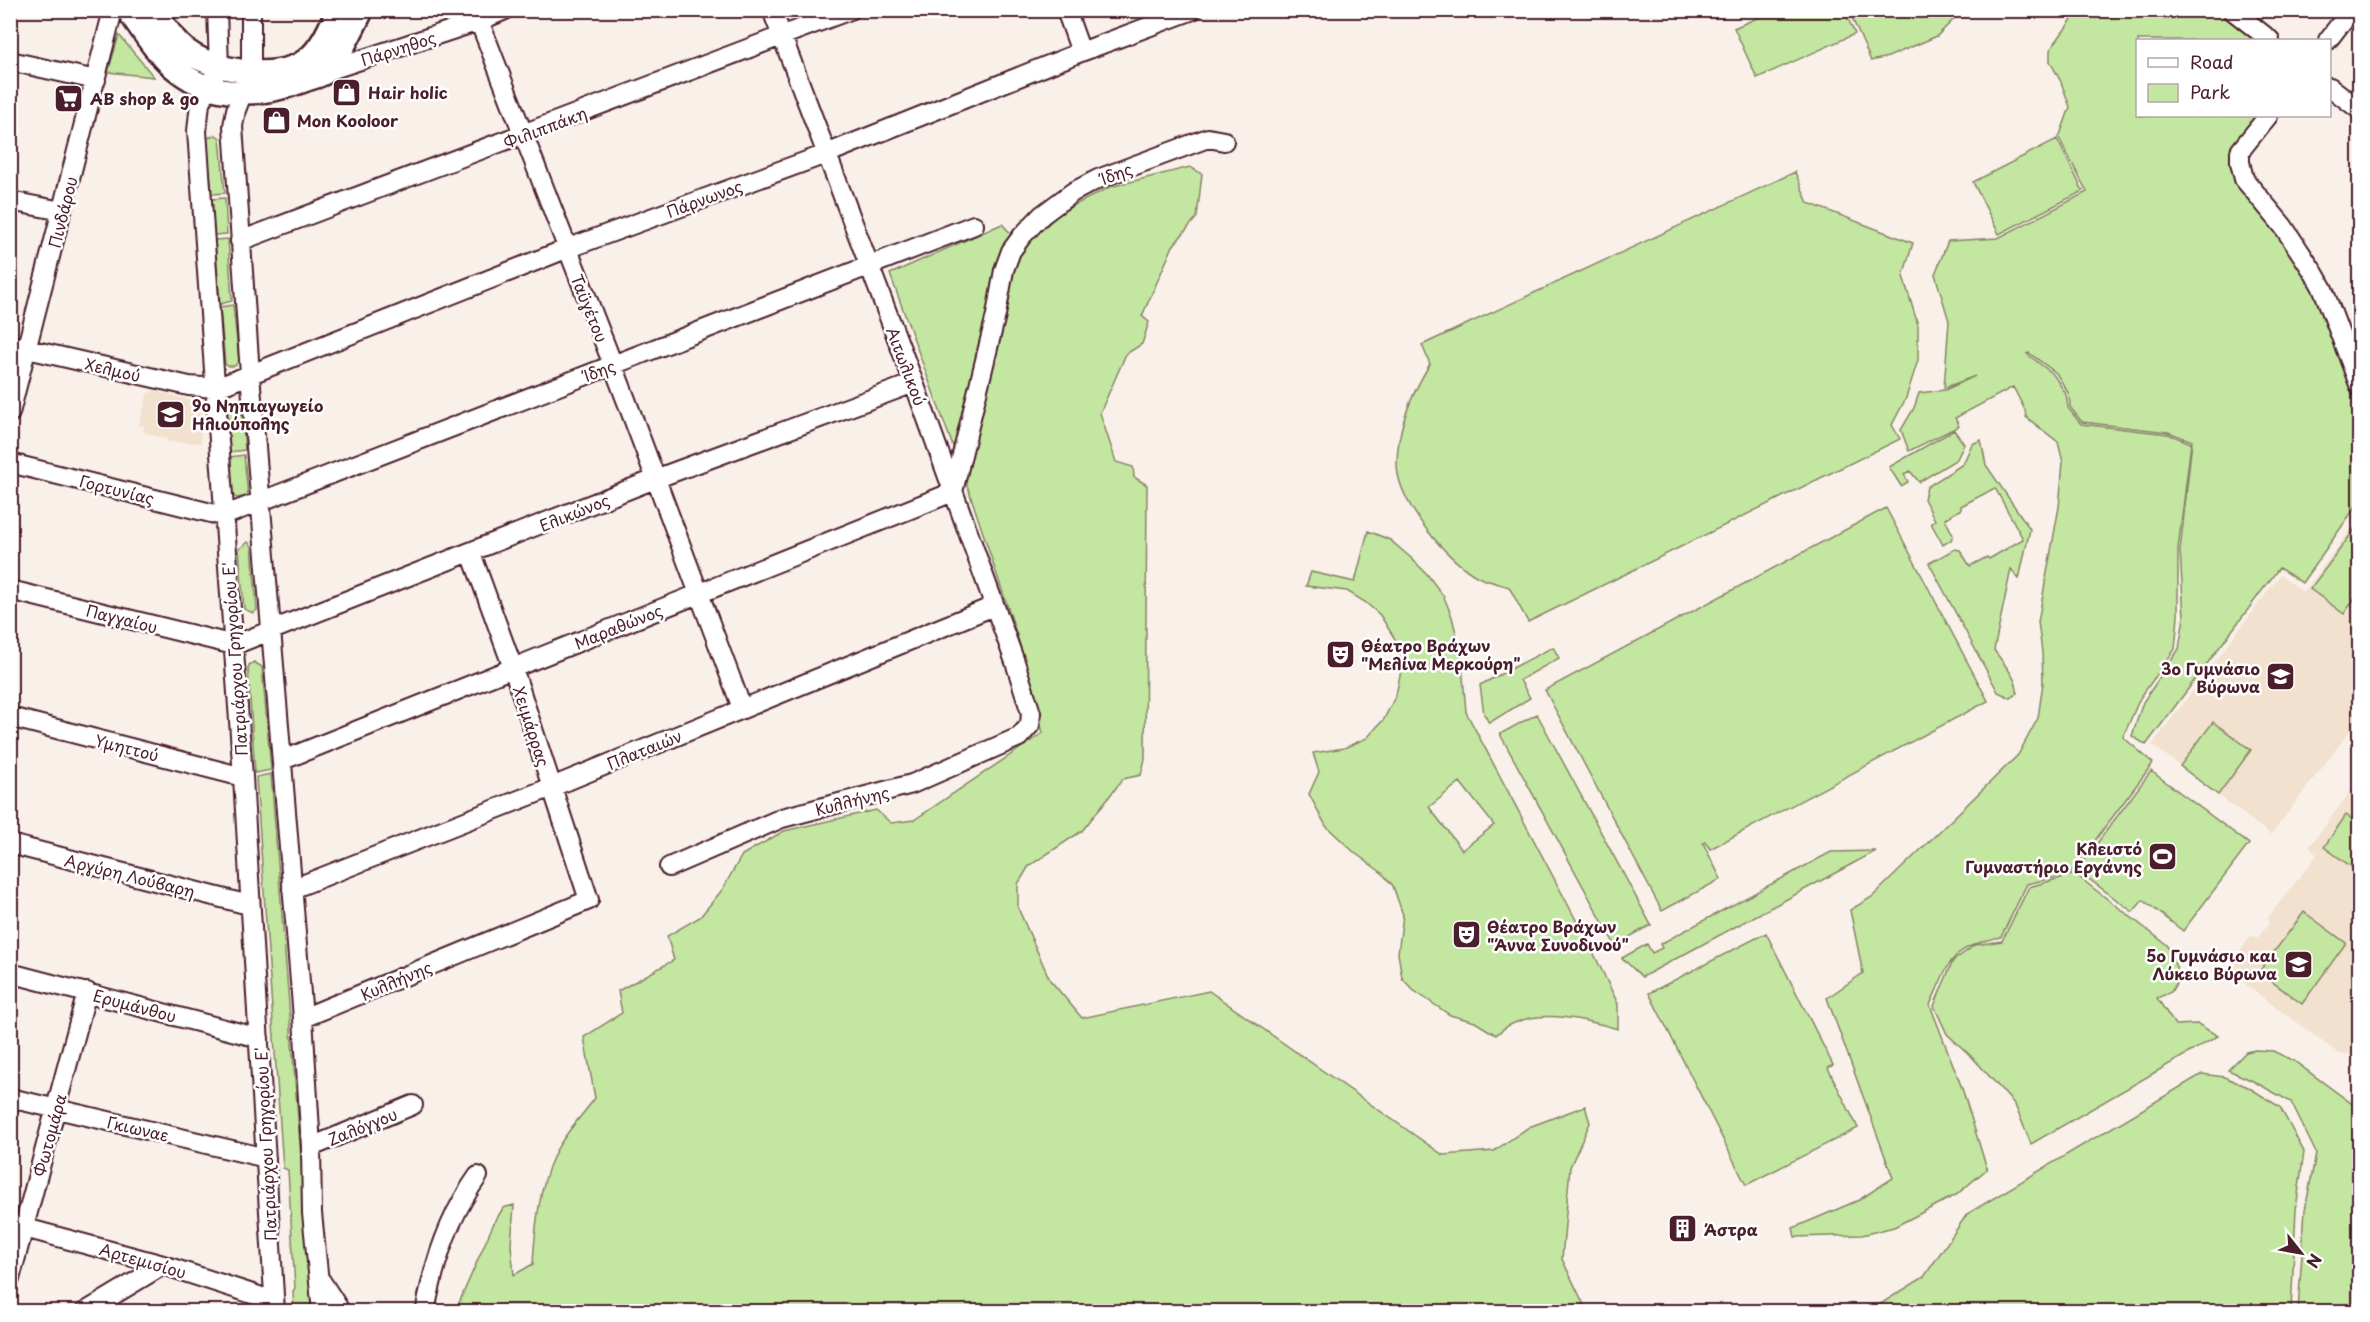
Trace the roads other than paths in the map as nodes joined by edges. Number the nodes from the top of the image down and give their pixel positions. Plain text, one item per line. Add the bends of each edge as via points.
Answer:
1 (113, 10) edge
2 (128, 10) edge
3 (154, 10) edge
4 (217, 10) edge
5 (251, 10) edge
6 (338, 10) edge
7 (362, 10) edge
8 (505, 10) edge
9 (772, 10) edge
10 (850, 10) edge
11 (1066, 10) edge
12 (1193, 10) edge
13 (2232, 10) edge
14 (2351, 10) edge
15 (477, 16) edge
16 (782, 37) junction
17 (2269, 39) edge
18 (2329, 39) edge
19 (1081, 52) junction
20 (10, 61) edge
21 (219, 67) junction
22 (251, 70) junction
23 (324, 72) junction
24 (96, 80) junction
25 (210, 88) junction
26 (2331, 88) edge
27 (242, 93) junction
28 (2360, 110) edge
29 (2267, 117) edge
30 (523, 135) junction
31 (1224, 141) dead end
32 (826, 154) junction
33 (10, 201) edge
34 (62, 211) junction
35 (974, 225) dead end
36 (240, 241) junction
37 (566, 249) junction
38 (869, 266) junction
39 (19, 347) edge
40 (613, 365) junction
41 (250, 374) junction
42 (914, 383) junction
43 (2360, 387) edge
44 (216, 388) junction
45 (10, 413) edge
46 (10, 463) edge
47 (656, 479) junction
48 (953, 492) junction
49 (262, 501) junction
50 (223, 516) junction
51 (471, 553) junction
52 (10, 590) edge
53 (698, 594) junction
54 (994, 606) junction
55 (272, 630) junction
56 (234, 645) junction
57 (513, 668) junction
58 (742, 708) junction
59 (10, 717) edge
60 (1030, 725) joint
61 (283, 760) junction
62 (243, 777) junction
63 (552, 786) junction
64 (10, 844) edge
65 (669, 867) dead end
66 (292, 889) junction
67 (589, 900) joint
68 (249, 905) junction
69 (10, 972) edge
70 (87, 992) junction
71 (303, 1018) junction
72 (259, 1038) junction
73 (10, 1098) edge
74 (413, 1105) dead end
75 (56, 1109) junction
76 (311, 1147) junction
77 (266, 1158) junction
78 (478, 1176) dead end
79 (17, 1226) edge
80 (164, 1265) junction
81 (318, 1277) junction
82 (10, 1279) edge
83 (274, 1306) edge
84 (85, 1311) edge
85 (322, 1311) edge
86 (341, 1311) edge
87 (426, 1311) edge

1 - 24 street, Πινδάρου
2 - 25 street via 156,50 176,70
3 - 21 street via 182,47
4 - 21 street, Πατριάρχου Γρηγορίου Ε'
5 - 22 street
6 - 22 street via 319,47 306,61 278,73
7 - 23 street
8 - 15 street, Πάρνηθος
9 - 16 street, Αιτωλικού
10 - 16 street, Φιλιππάκη
11 - 19 street
12 - 19 street, Πάρνωνος
13 - 17 street
14 - 18 street
15 - 23 street, Πάρνηθος
15 - 30 street, Ταϋγέτου
16 - 30 street, Φιλιππάκη
16 - 32 street, Αιτωλικού
19 - 32 street, Πάρνωνος
20 - 24 street
21 - 22 street
21 - 25 street, Πατριάρχου Γρηγορίου Ε'
22 - 27 street
23 - 27 street via 273,90
24 - 34 street, Πινδάρου
25 - 27 street
25 - 44 street, Πατριάρχου Γρηγορίου Ε' via 200,103 197,130
26 - 28 street
27 - 36 street via 233,126
29 - 43 street via 2240,151 2244,179 2283,226 2314,273
30 - 36 street, Φιλιππάκη
30 - 37 street, Ταϋγέτου
31 - 48 street, Ίδης via 1208,138 1098,179 1056,204 1022,236 1004,270
32 - 37 street, Πάρνωνος
32 - 38 street, Αιτωλικού
33 - 34 street
34 - 39 street, Πινδάρου
35 - 38 street, Ίδης
36 - 41 street
37 - 40 street, Ταϋγέτου
37 - 41 street, Πάρνωνος
38 - 40 street, Ίδης
38 - 42 street, Αιτωλικού
39 - 44 street, Χελμού via 189,386
39 - 45 street, Πινδάρου
40 - 47 street, Ταϋγέτου
40 - 49 street, Ίδης
41 - 44 street, Πάρνωνος
41 - 49 street
42 - 47 street, Ελικώνος
42 - 48 street, Αιτωλικού
44 - 50 street, Πατριάρχου Γρηγορίου Ε'
46 - 50 street, Γορτυνίας
47 - 51 street, Ελικώνος
47 - 53 street, Ταϋγέτου
48 - 53 street, Μαραθώνος
48 - 54 street, Αιτωλικού
49 - 50 street, Ίδης
49 - 55 street
50 - 56 street, Πατριάρχου Γρηγορίου Ε'
51 - 55 street, Ελικώνος
51 - 57 street, Χειμάρρας
52 - 56 street, Παγγαίου
53 - 57 street, Μαραθώνος
53 - 58 street, Ταϋγέτου
54 - 58 street, Πλαταιών
54 - 60 street, Αιτωλικού via 1031,712
55 - 56 street, Ελικώνος
55 - 61 street
56 - 62 street, Πατριάρχου Γρηγορίου Ε'
57 - 61 street, Μαραθώνος
57 - 63 street, Χειμάρρας
58 - 63 street, Πλαταιών
59 - 62 street, Υμηττού
60 - 65 street, Κυλλήνης via 1019,736 912,784 782,818
61 - 66 street
62 - 68 street, Πατριάρχου Γρηγορίου Ε'
63 - 66 street, Πλαταιών
63 - 67 street, Χειμάρρας
64 - 68 street, Αργύρη Λούβαρη
66 - 71 street
67 - 71 street, Κυλλήνης
68 - 72 street, Πατριάρχου Γρηγορίου Ε'
69 - 70 street, Ερυμάνθου
70 - 72 street, Ερυμάνθου
70 - 75 street, Φωτομάρα
71 - 76 street
72 - 77 street, Πατριάρχου Γρηγορίου Ε'
73 - 75 street, Γκιωναε
74 - 76 street, Ζαλόγγου
75 - 77 street, Γκιωναε
75 - 79 street, Φωτομάρα
76 - 81 street
77 - 83 street, Πατριάρχου Γρηγορίου Ε'
78 - 87 street via 444,1233
79 - 80 street, Αρτεμισίου
79 - 82 street, Φωτομάρα
80 - 83 street, Αρτεμισίου
80 - 84 street
81 - 85 street
81 - 86 street

